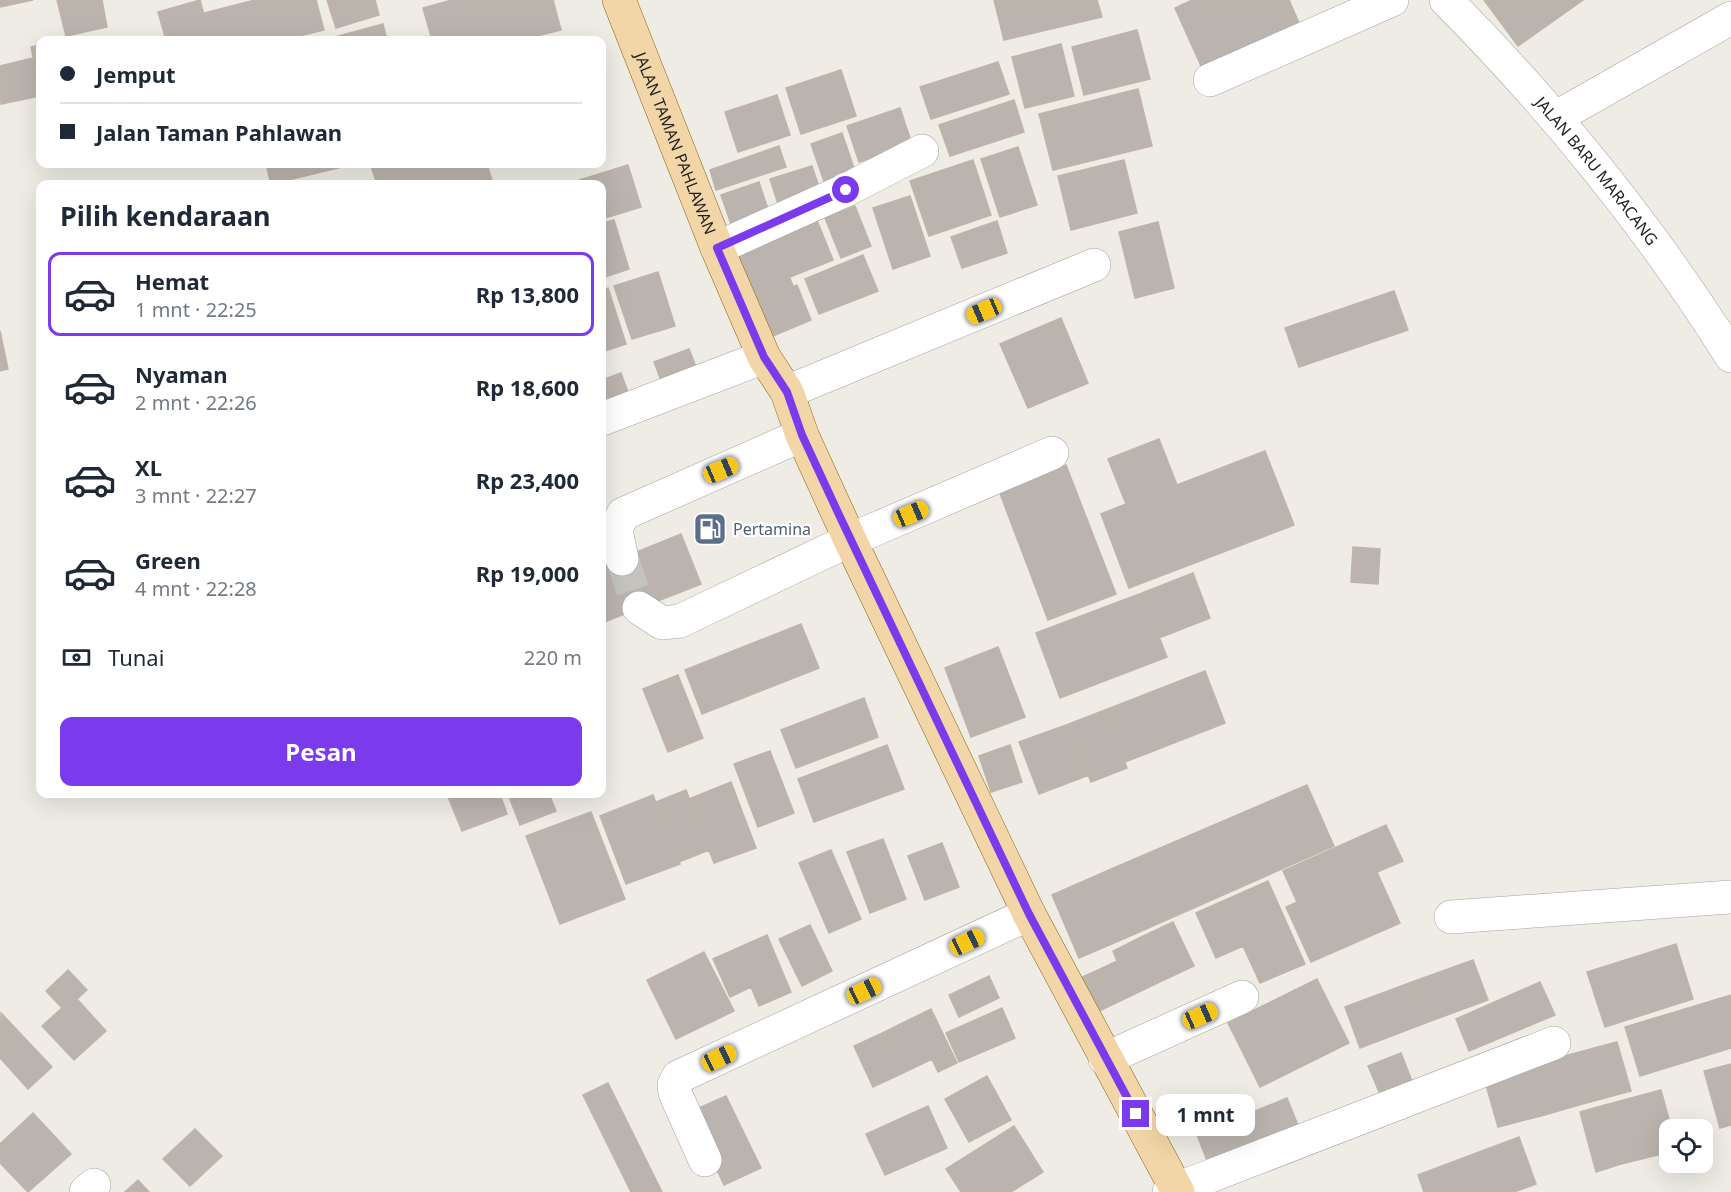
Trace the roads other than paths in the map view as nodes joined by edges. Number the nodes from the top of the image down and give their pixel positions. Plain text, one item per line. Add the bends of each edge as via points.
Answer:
1 (619, 0) edge
2 (1392, 0) edge
3 (1446, 0) edge
4 (1731, 18) edge
5 (1210, 80) dead end
6 (1555, 118) junction
7 (922, 151) dead end
8 (717, 248) junction
9 (1094, 265) dead end
10 (1731, 356) edge
11 (764, 357) junction
12 (787, 392) junction
13 (606, 417) edge
14 (802, 435) junction
15 (1052, 453) dead end
16 (850, 540) junction
17 (622, 559) tunnel mouth
18 (639, 608) tunnel mouth
19 (1731, 897) edge
20 (1029, 914) junction
21 (1451, 916) dead end
22 (1242, 997) dead end
23 (1554, 1043) dead end
24 (1106, 1059) junction
25 (705, 1160) dead end
26 (1175, 1191) edge

1 - 8 main road, JALAN TAMAN PAHLAWAN
2 - 5 street
3 - 6 street, JALAN BARU MARACANG
4 - 6 street
6 - 10 street, JALAN BARU MARACANG via 1673,266
7 - 8 street
8 - 11 main road, JALAN TAMAN PAHLAWAN
9 - 12 street
11 - 12 main road, JALAN TAMAN PAHLAWAN
11 - 13 street
12 - 14 main road, JALAN TAMAN PAHLAWAN
14 - 16 main road, JALAN TAMAN PAHLAWAN
14 - 17 street via 623,514 616,530
15 - 16 street
16 - 18 street via 680,621 662,623
16 - 20 main road, JALAN TAMAN PAHLAWAN
19 - 21 street
20 - 24 main road, JALAN TAMAN PAHLAWAN
20 - 25 street via 678,1077 675,1093
22 - 24 street
23 - 26 street
24 - 26 main road, JALAN TAMAN PAHLAWAN

